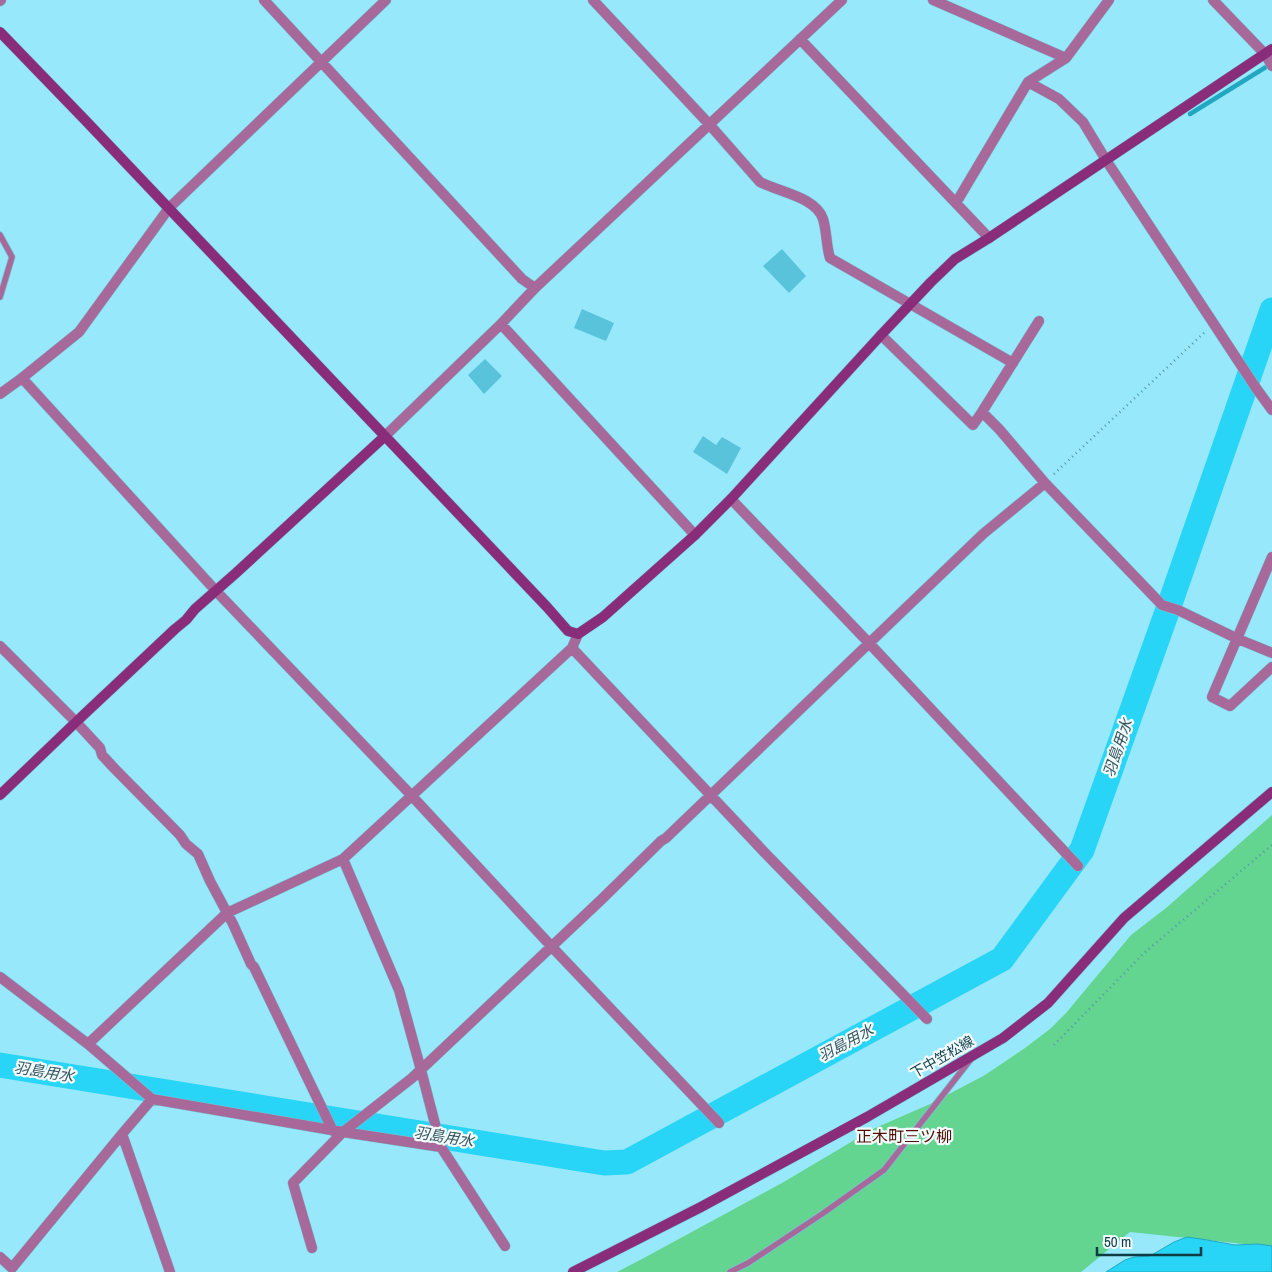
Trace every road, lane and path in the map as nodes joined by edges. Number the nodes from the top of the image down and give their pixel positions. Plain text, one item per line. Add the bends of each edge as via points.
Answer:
1 (264, 0) edge
2 (386, 0) edge
3 (593, 0) edge
4 (842, 0) edge
5 (933, 0) edge
6 (1109, 0) edge
7 (1215, 1) edge
8 (0, 32) edge
9 (800, 39) junction
10 (1268, 52) edge
11 (1066, 58) junction
12 (322, 62) junction
13 (1272, 66) edge
14 (1028, 82) junction
15 (709, 124) junction
16 (1106, 160) junction
17 (956, 203) junction
18 (169, 208) junction
19 (0, 236) edge
20 (989, 238) junction
21 (535, 288) junction
22 (0, 297) edge
23 (910, 304) junction
24 (1039, 321) dead end
25 (1214, 323) junction
26 (501, 324) junction
27 (881, 335) junction
28 (1013, 363) junction
29 (22, 378) junction
30 (0, 394) edge
31 (1272, 410) edge
32 (982, 412) junction
33 (384, 437) junction
34 (1045, 482) junction
35 (731, 499) junction
36 (695, 535) junction
37 (1272, 557) edge
38 (216, 591) junction
39 (578, 634) junction
40 (1238, 639) junction
41 (869, 643) junction
42 (0, 646) edge
43 (572, 648) junction
44 (1272, 653) edge
45 (1272, 668) edge
46 (76, 722) junction
47 (1272, 792) edge
48 (0, 794) edge
49 (710, 795) junction
50 (411, 796) junction
51 (1272, 845) edge
52 (343, 859) junction
53 (1078, 866) dead end
54 (227, 913) junction
55 (552, 948) junction
56 (0, 978) edge
57 (927, 1019) dead end
58 (88, 1044) junction
59 (1054, 1045) dead end
60 (975, 1054) junction
61 (421, 1070) junction
62 (152, 1099) junction
63 (719, 1124) dead end
64 (332, 1130) junction
65 (344, 1132) junction
66 (122, 1134) junction
67 (440, 1146) junction
68 (505, 1246) dead end
69 (312, 1248) dead end
70 (0, 1256) edge
71 (11, 1270) edge
72 (170, 1272) edge
73 (573, 1272) edge
74 (730, 1272) edge

1 - 12 street
2 - 12 street
3 - 15 street
4 - 9 street
5 - 11 street
6 - 11 street
7 - 10 street
8 - 18 street
9 - 15 street
9 - 17 street
10 - 13 street
10 - 16 street
11 - 14 street
12 - 18 street
12 - 21 street via 522,279
14 - 16 street via 1059,99 1083,122
14 - 17 street
15 - 21 street
15 - 23 street via 760,182 813,204 819,210 824,219 830,258
16 - 20 street
16 - 25 street
17 - 20 street
18 - 29 street via 79,332
18 - 33 street
19 - 22 lane via 12,257
20 - 23 street via 955,259
21 - 26 street
23 - 27 street
23 - 28 street
24 - 28 street
25 - 31 street
25 - 34 path
26 - 33 street
26 - 36 street
27 - 32 street via 973,425
27 - 35 street
28 - 32 street
29 - 30 street
29 - 38 street
32 - 34 street
33 - 38 street
33 - 39 street via 568,631
34 - 40 street via 1162,605
34 - 41 street via 983,534
35 - 36 street
35 - 41 street
36 - 39 street via 603,617
37 - 40 street
38 - 46 street
38 - 50 street
39 - 43 street
40 - 44 street
40 - 45 street via 1212,697 1230,706
41 - 49 street
41 - 53 street
42 - 46 street
43 - 49 street
43 - 50 street
46 - 48 street
46 - 54 street via 114,768 198,854
47 - 60 street, 下中笠松線 via 1124,918 1048,1003 1003,1038
49 - 55 street
49 - 57 street
50 - 52 street
50 - 55 street
51 - 59 path via 1144,953
52 - 54 street
52 - 61 street via 398,990
54 - 58 street
54 - 64 street
55 - 61 street
55 - 63 street
56 - 58 street
58 - 62 street
60 - 73 street, 下中笠松線 via 867,1117
60 - 74 lane via 884,1170
61 - 65 street
61 - 67 street
62 - 64 street
62 - 66 street
64 - 65 street
65 - 67 street
65 - 69 street via 293,1183
66 - 71 street
66 - 72 street
67 - 68 street
70 - 71 street

